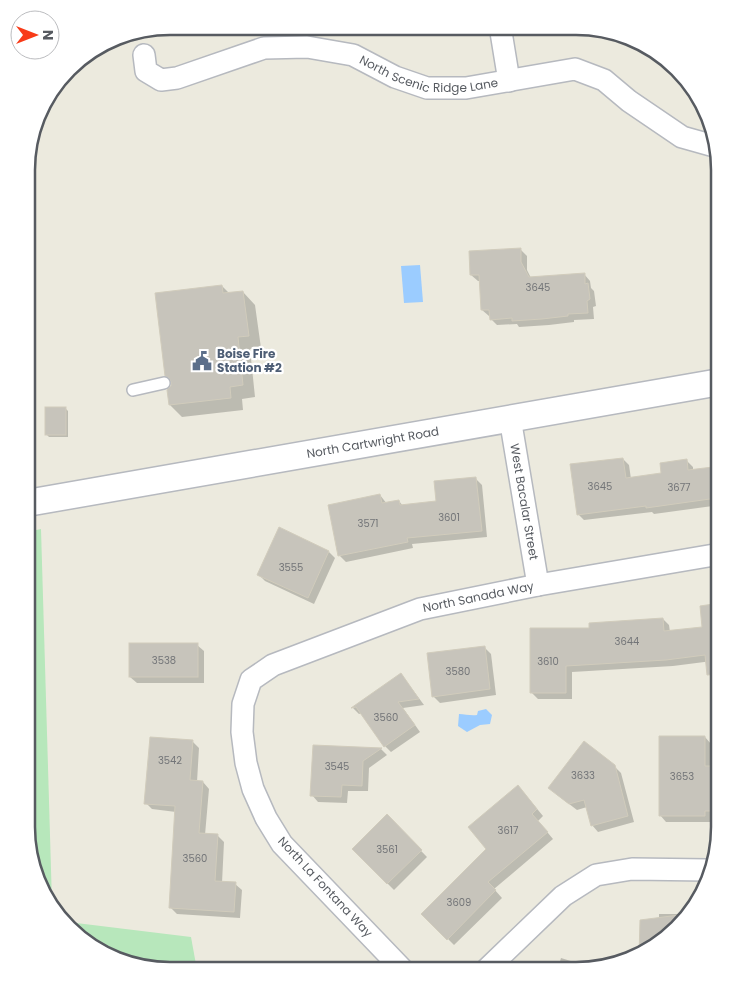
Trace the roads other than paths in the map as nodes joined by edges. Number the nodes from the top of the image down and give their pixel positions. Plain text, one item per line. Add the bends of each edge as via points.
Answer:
1 (501, 35) edge
2 (144, 55) dead end
3 (509, 81) junction
4 (708, 144) edge
5 (164, 383) dead end
6 (711, 384) edge
7 (133, 390) dead end
8 (510, 418) junction
9 (35, 502) edge
10 (711, 556) edge
11 (538, 585) junction
12 (251, 680) joint
13 (704, 870) edge
14 (395, 962) edge
15 (494, 962) edge

1 - 3 street
2 - 3 street, North Scenic Ridge Lane via 146,71 162,80 177,78 264,48 307,46 353,55 395,77 426,88 466,88
3 - 4 street, North Scenic Ridge Lane via 575,69 604,80 682,137
5 - 7 lane
6 - 8 street, North Cartwright Road
8 - 9 street, North Cartwright Road
8 - 11 street, West Bacalar Street
10 - 11 street, North Sanada Way
11 - 12 street, North Sanada Way via 420,609 273,665
12 - 14 street, North La Fontana Way via 243,704 242,732 253,790 266,818 282,844
13 - 15 street via 632,869 596,875 563,896

